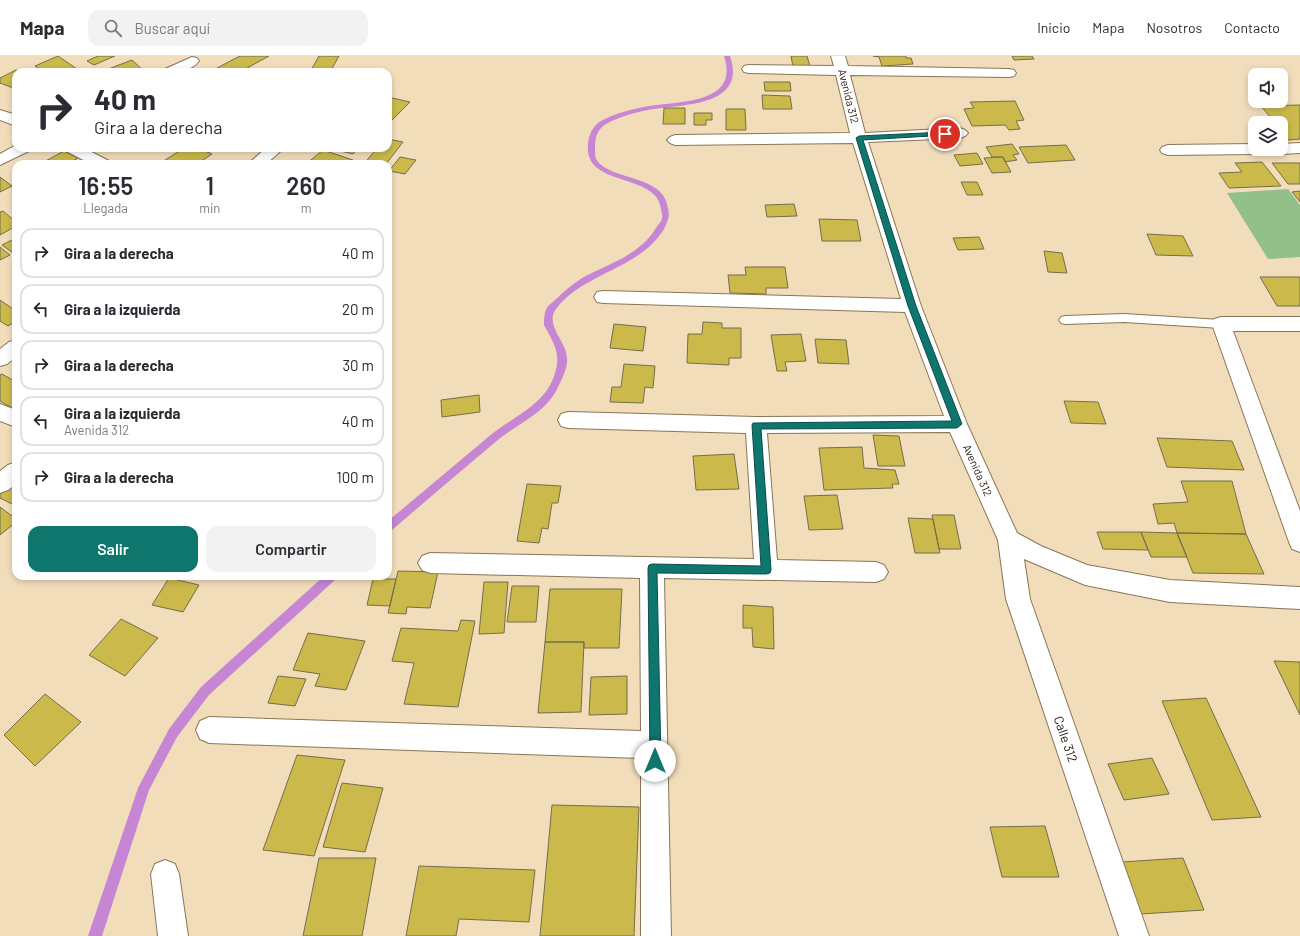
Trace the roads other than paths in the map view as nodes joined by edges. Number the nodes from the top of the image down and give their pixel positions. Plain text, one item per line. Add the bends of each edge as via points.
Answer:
1 (192, 61) dead end
2 (841, 63) edge
3 (178, 68) edge
4 (749, 70) dead end
5 (1009, 73) dead end
6 (0, 114) edge
7 (12, 120) edge
8 (960, 133) dead end
9 (859, 138) junction
10 (675, 140) dead end
11 (1300, 148) edge
12 (1248, 149) edge
13 (1288, 149) edge
14 (1168, 150) dead end
15 (15, 152) edge
16 (80, 152) edge
17 (271, 152) edge
18 (0, 160) edge
19 (94, 160) edge
20 (261, 160) edge
21 (604, 297) dead end
22 (912, 306) junction
23 (1065, 320) dead end
24 (1221, 324) junction
25 (1300, 324) edge
26 (12, 350) edge
27 (0, 359) edge
28 (0, 412) edge
29 (12, 417) edge
30 (568, 420) dead end
31 (957, 424) junction
32 (756, 425) junction
33 (12, 474) edge
34 (0, 484) edge
35 (1009, 540) junction
36 (1300, 542) edge
37 (430, 563) dead end
38 (652, 568) junction
39 (766, 570) junction
40 (876, 572) dead end
41 (1300, 598) edge
42 (209, 730) dead end
43 (655, 745) junction
44 (166, 874) dead end
45 (173, 936) edge
46 (656, 936) edge
47 (1134, 936) edge

1 - 3 street
2 - 4 street
2 - 5 street
2 - 9 street, Avenida 312
6 - 7 street
8 - 9 street
9 - 10 street
9 - 22 street, Avenida 312
11 - 13 street
12 - 14 street
15 - 18 street
16 - 19 street
17 - 20 street
21 - 22 street
22 - 31 street, Avenida 312
23 - 24 lane via 1124,318
24 - 25 street
24 - 36 street
26 - 27 street
28 - 29 street
30 - 32 street
31 - 32 street
31 - 35 street, Avenida 312
32 - 39 street
33 - 34 street
35 - 41 street via 1085,575 1170,591
35 - 47 street, Calle 312 via 1018,599
37 - 38 street
38 - 39 street
38 - 43 street
39 - 40 street
42 - 43 street
43 - 46 street
44 - 45 street

